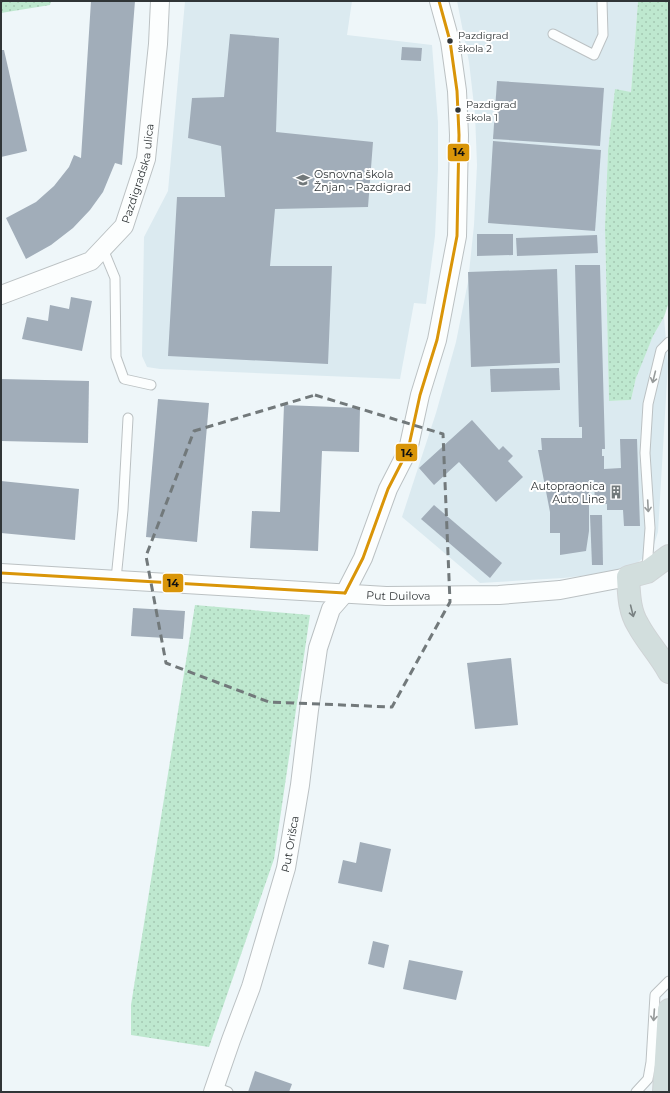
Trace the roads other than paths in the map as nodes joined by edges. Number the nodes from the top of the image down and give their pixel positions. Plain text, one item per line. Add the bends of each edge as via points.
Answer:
1 (160, 1) edge
2 (439, 1) edge
3 (602, 1) edge
4 (553, 34) dead end
5 (103, 249) junction
6 (1, 296) edge
7 (669, 342) edge
8 (151, 385) dead end
9 (128, 418) dead end
10 (669, 556) edge
11 (1, 573) edge
12 (637, 574) junction
13 (116, 579) junction
14 (345, 594) junction
15 (669, 672) edge
16 (669, 981) edge
17 (669, 1010) edge
18 (219, 1090) edge
19 (636, 1092) edge
20 (664, 1092) edge

1 - 5 street, Pazdigradska ulica via 146,159 124,226
2 - 14 street, Put Orišca via 450,41 457,91 457,236 437,340 420,395 408,450 388,488 363,558
3 - 4 lane via 603,35 594,55
5 - 6 street, Pazdigradska ulica via 91,261
5 - 8 lane via 115,278 116,357 124,379
7 -> 12 lane via 661,350 648,404 645,453 650,528
9 - 13 lane
10 - 12 highway
11 - 13 street, Put Duilova
12 - 14 street, Put Duilova via 560,590 499,594
12 -> 15 highway via 631,604 637,625
13 - 14 street, Put Duilova
14 - 18 street, Put Orišca via 331,609 318,648 286,868 251,987 231,1040
16 -> 19 lane via 656,996 648,1079
17 - 20 highway

